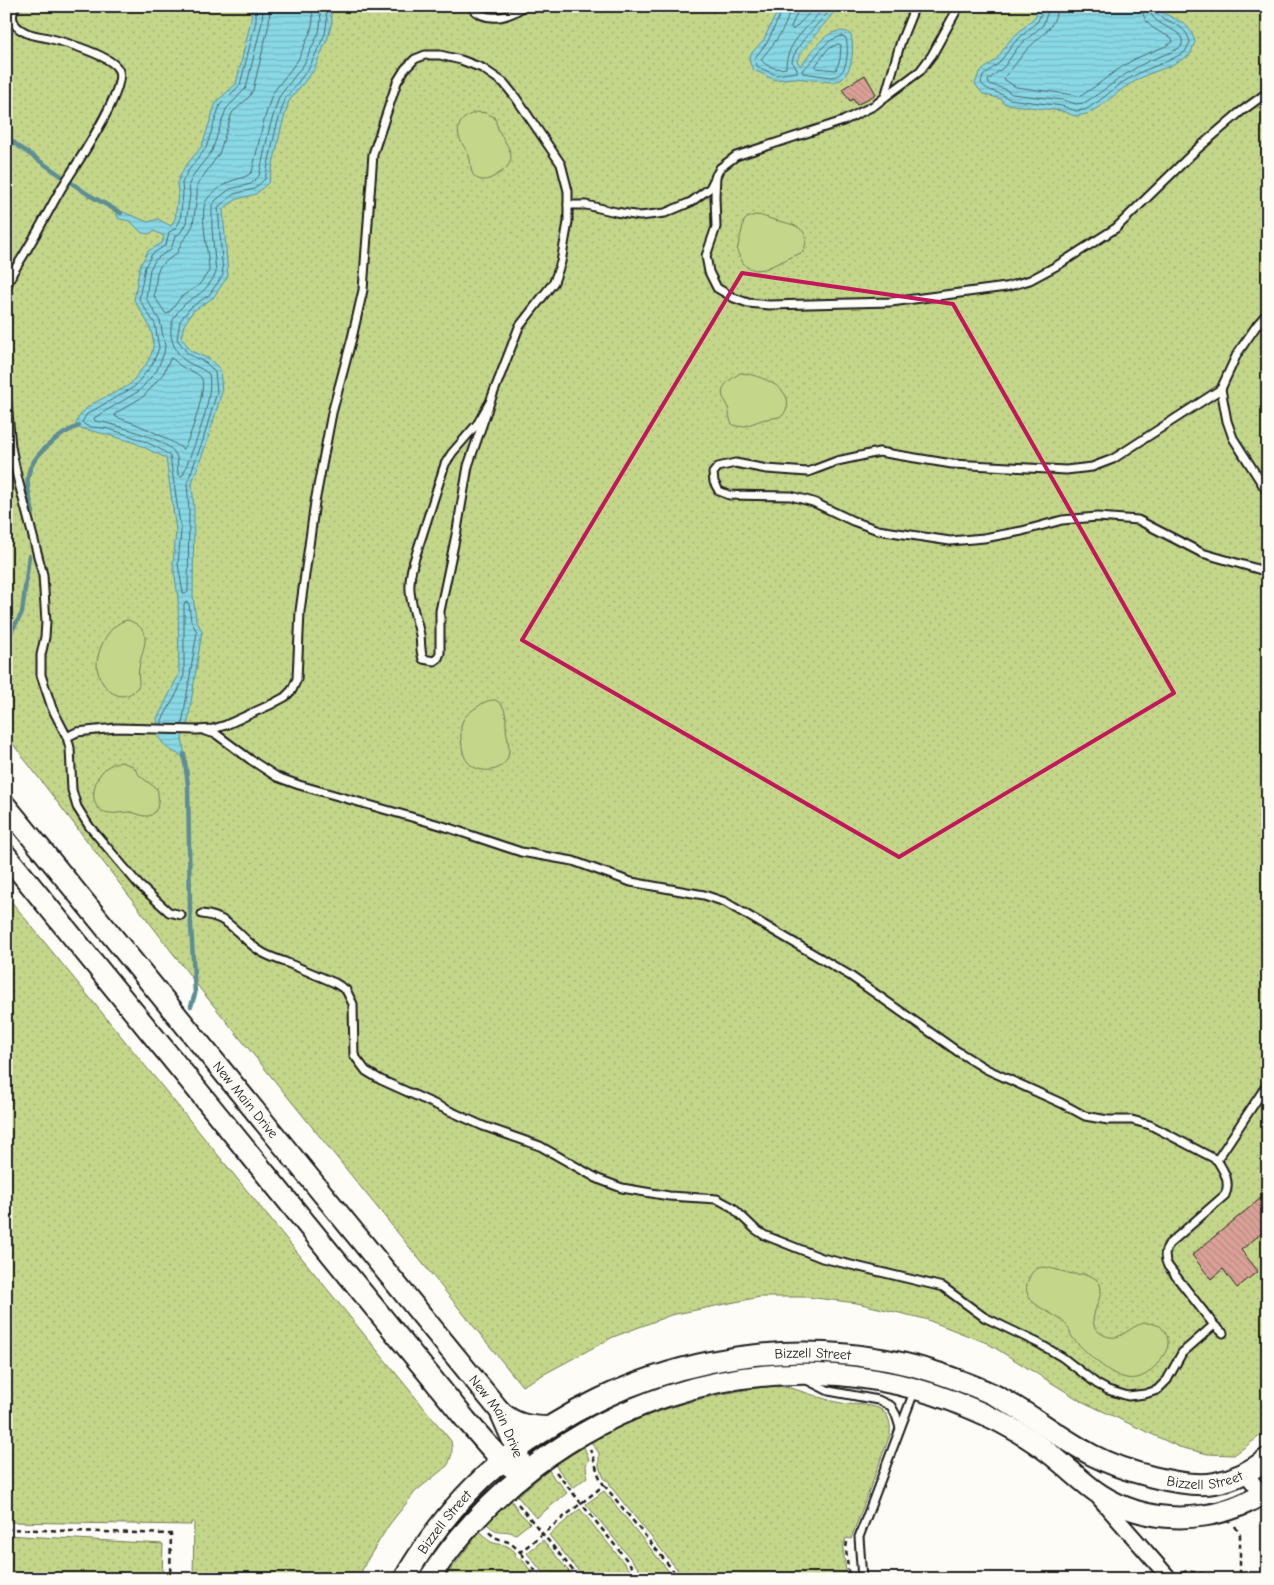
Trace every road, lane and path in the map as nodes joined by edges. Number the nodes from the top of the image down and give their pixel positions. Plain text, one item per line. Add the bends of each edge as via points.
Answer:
1 (16, 6) edge
2 (470, 6) edge
3 (524, 6) edge
4 (915, 6) edge
5 (959, 6) edge
6 (1268, 92) edge
7 (885, 96) junction
8 (716, 175) junction
9 (568, 205) junction
10 (6, 288) edge
11 (1268, 312) edge
12 (6, 389) edge
13 (1221, 389) junction
14 (490, 402) junction
15 (1268, 493) edge
16 (1268, 572) edge
17 (197, 730) junction
18 (67, 737) junction
19 (6, 806) edge
20 (6, 854) edge
21 (46, 854) junction
22 (23, 875) junction
23 (202, 914) dead end
24 (181, 915) dead end
25 (1268, 1083) edge
26 (283, 1146) junction
27 (1217, 1160) junction
28 (260, 1166) junction
29 (1214, 1325) junction
30 (1223, 1333) dead end
31 (921, 1369) junction
32 (793, 1374) junction
33 (915, 1388) junction
34 (500, 1411) junction
35 (466, 1420) junction
36 (550, 1427) junction
37 (900, 1428) junction
38 (591, 1451) dead end
39 (509, 1456) junction
40 (1268, 1458) edge
41 (523, 1474) junction
42 (557, 1474) dead end
43 (1246, 1474) junction
44 (604, 1485) junction
45 (473, 1488) junction
46 (1092, 1490) junction
47 (1266, 1495) edge
48 (519, 1504) dead end
49 (581, 1504) junction
50 (1234, 1524) dead end
51 (6, 1529) edge
52 (491, 1534) dead end
53 (544, 1534) junction
54 (520, 1552) junction
55 (1268, 1575) edge
56 (1169, 1578) edge
57 (170, 1579) edge
58 (404, 1579) edge
59 (429, 1579) edge
60 (542, 1579) edge
61 (580, 1579) edge
62 (642, 1579) edge
63 (680, 1579) edge
64 (862, 1579) edge
65 (1230, 1579) edge
66 (1240, 1579) edge
67 (1249, 1579) edge

1 - 10 lane via 12,20 22,31 105,58 114,63 120,80 95,135
2 - 3 lane via 481,16 488,17 502,17
4 - 7 lane
5 - 7 lane via 920,71
6 - 8 lane via 1195,151 1116,228 1051,269 1006,287 891,302 769,305 734,298 718,288 706,256 716,227
7 - 8 lane via 843,121 736,156
8 - 9 lane via 710,188 691,202 664,212 640,216 586,205
9 - 14 lane via 561,262 554,282 520,327
9 - 17 lane via 562,164 504,82 482,68 440,55 425,55 405,69 396,82 373,154 365,278 332,413 315,502 302,588 296,679 292,690 278,700 226,725
11 - 13 lane via 1237,354
12 - 18 lane via 16,476 43,575 46,622 41,655 42,675 52,708
13 - 15 lane via 1226,421 1233,438
13 - 16 lane via 1112,459 1092,466 1066,470 952,464 879,452 837,461 808,472 735,463 718,468 714,472 714,482 729,495 791,496 878,530 950,542 1022,531 1062,520 1097,517 1138,520 1202,553
14 - 14 lane via 468,466 440,611 440,653 434,661 427,661 421,652 410,579 445,464 478,423
17 - 18 lane via 91,730
17 - 27 lane via 216,734 277,776 299,785 521,852 573,861 631,882 725,902 849,975 986,1069 1085,1116 1150,1125
18 - 24 lane via 72,763 72,790 77,807 139,885 169,912
19 - 21 street, New Main Drive
20 - 22 street, New Main Drive
21 - 22 street
21 - 26 street, New Main Drive
22 - 28 street, New Main Drive
23 - 29 lane via 214,916 230,925 261,952 346,990 353,1004 354,1056 381,1080 483,1126 540,1146 598,1179 622,1188 717,1199 732,1207 755,1229 822,1258 943,1287 984,1317 1062,1357 1108,1390 1128,1396 1157,1390 1168,1380 1182,1353
25 - 27 lane
26 - 28 street
26 - 34 street, New Main Drive
27 - 29 lane via 1227,1179 1225,1195 1169,1244 1164,1259
28 - 35 street, New Main Drive
29 - 30 lane
31 - 33 street
31 - 36 street, Bizzell Street via 880,1359 830,1353 776,1353 733,1358 678,1369 640,1381 593,1402
31 - 43 street, Bizzell Street via 987,1392 1090,1455 1127,1470 1198,1484
32 - 33 street, Bizzell Street via 867,1379
32 - 37 lane via 829,1391 878,1400 891,1406
32 - 41 street, Bizzell Street via 716,1382 648,1402 581,1434
33 - 37 lane
33 - 46 street, Bizzell Street via 971,1408 1017,1432 1052,1455
34 - 36 street via 521,1424
34 - 39 street, New Main Drive
35 - 39 street, New Main Drive
35 - 45 street via 479,1455
36 - 39 street, Bizzell Street
37 - 64 lane via 859,1537
38 - 44 path via 596,1473
39 - 41 street, New Main Drive
39 - 45 street, Bizzell Street
40 - 43 street, Bizzell Street
41 - 59 street, Bizzell Street via 475,1519
42 - 49 path
43 - 47 street
44 - 49 path
44 - 63 path
45 - 58 street, Bizzell Street via 435,1532
46 - 47 street, Bizzell Street via 1134,1510 1177,1517 1216,1514
46 - 56 street
48 - 53 path
49 - 53 path
49 - 62 path
50 - 66 path via 1240,1535
51 - 57 path via 171,1534
52 - 54 path via 511,1542
53 - 54 path
53 - 61 path
54 - 60 path
55 - 67 path
56 - 65 path via 1187,1572

